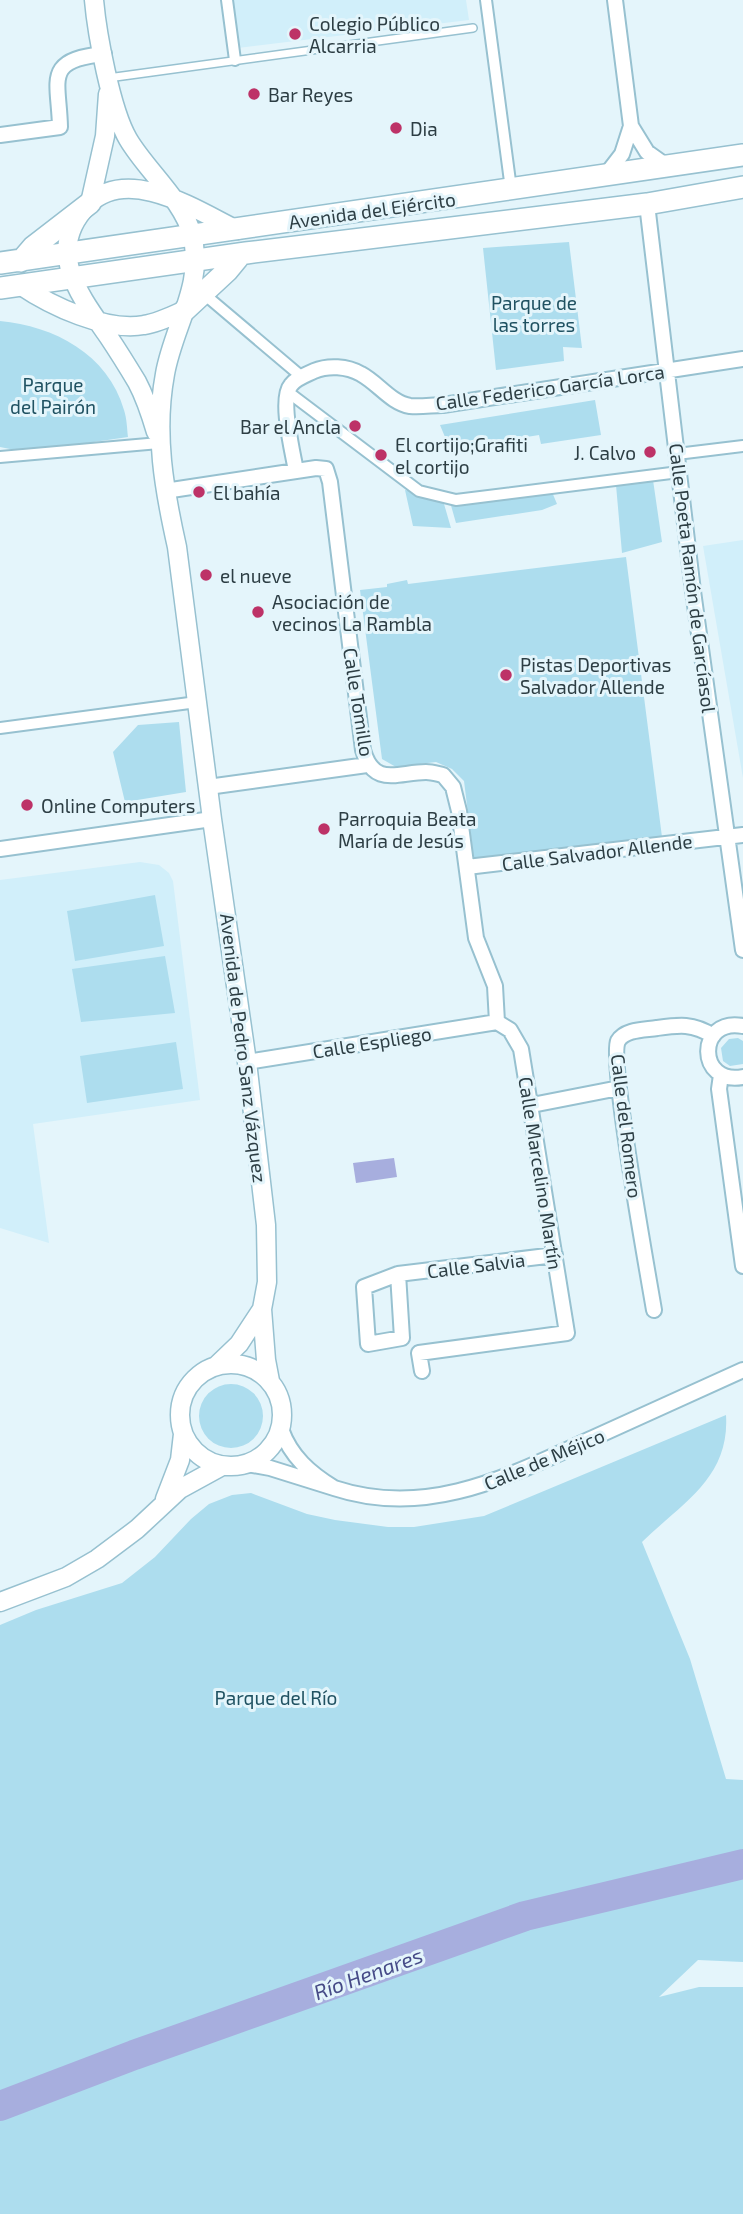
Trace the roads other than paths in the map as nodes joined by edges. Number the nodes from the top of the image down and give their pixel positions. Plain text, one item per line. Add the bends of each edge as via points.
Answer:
1 (94, 0) edge
2 (227, 0) edge
3 (486, 0) edge
4 (615, 0) edge
5 (473, 28) dead end
6 (104, 54) junction
7 (235, 60) junction
8 (108, 81) junction
9 (631, 126) junction
10 (0, 135) edge
11 (743, 155) edge
12 (674, 166) junction
13 (605, 176) junction
14 (743, 187) edge
15 (511, 190) junction
16 (174, 200) junction
17 (90, 203) junction
18 (647, 204) junction
19 (237, 230) junction
20 (193, 236) junction
21 (67, 254) junction
22 (241, 254) junction
23 (195, 261) junction
24 (11, 262) edge
25 (72, 276) junction
26 (10, 287) edge
27 (204, 294) junction
28 (185, 310) junction
29 (97, 321) junction
30 (743, 359) edge
31 (667, 370) junction
32 (302, 377) junction
33 (288, 392) junction
34 (159, 443) junction
35 (743, 446) edge
36 (677, 454) junction
37 (0, 457) edge
38 (296, 471) junction
39 (679, 472) junction
40 (165, 491) junction
41 (197, 702) junction
42 (0, 728) edge
43 (368, 765) junction
44 (208, 787) junction
45 (212, 819) junction
46 (743, 835) edge
47 (727, 837) junction
48 (0, 849) edge
49 (467, 867) junction
50 (743, 950) edge
51 (497, 1022) junction
52 (743, 1026) edge
53 (713, 1036) junction
54 (247, 1062) junction
55 (721, 1075) junction
56 (743, 1077) edge
57 (619, 1088) junction
58 (531, 1105) junction
59 (555, 1255) junction
60 (743, 1266) edge
61 (398, 1274) junction
62 (262, 1309) junction
63 (654, 1310) dead end
64 (216, 1366) junction
65 (743, 1370) edge
66 (422, 1371) dead end
67 (270, 1381) junction
68 (281, 1429) junction
69 (183, 1434) junction
70 (247, 1464) junction
71 (222, 1466) junction
72 (334, 1488) junction
73 (164, 1502) junction
74 (0, 1602) edge

1 - 6 street
2 - 7 street
3 - 15 street
4 - 9 street
5 - 7 lane
6 - 8 street
6 - 10 street via 69,61 58,73 60,127
7 - 8 lane
8 - 16 street via 126,136
8 - 17 street via 105,136
9 - 12 street via 647,152
9 - 13 street via 622,154
11 - 12 main road, Avenida del Ejército
12 - 13 main road, Avenida del Ejército
13 - 15 main road, Avenida del Ejército
14 - 18 main road, Avenida del Ejército
15 - 19 main road, Avenida del Ejército
16 - 17 street via 146,189 106,194
16 - 19 street
16 - 20 street
17 - 21 street via 74,226
17 - 24 main road
18 - 22 main road, Avenida del Ejército
18 - 31 street, Calle Poeta Ramón de Garcíasol
19 - 20 main road, Avenida del Ejército
20 - 21 main road, Avenida del Ejército
20 - 23 street, Avenida de Pedro Sanz Vázquez
21 - 24 main road, Avenida del Ejército
21 - 25 street, Avenida de Pedro Sanz Vázquez
22 - 23 main road, Avenida del Ejército
22 - 27 main road
23 - 25 main road, Avenida del Ejército
23 - 28 street, Avenida de Pedro Sanz Vázquez
25 - 26 main road, Avenida del Ejército
25 - 29 street, Avenida de Pedro Sanz Vázquez
26 - 29 street
27 - 28 main road
27 - 32 street
28 - 29 street via 143,326
28 - 34 street, Avenida de Pedro Sanz Vázquez via 165,371
29 - 34 street, Avenida de Pedro Sanz Vázquez via 139,385
30 - 31 street, Calle Federico García Lorca
31 - 32 street, Calle Federico García Lorca via 443,405 410,406 348,369 318,369
31 - 36 street, Calle Poeta Ramón de Garcíasol
32 - 33 street
33 - 38 street
33 - 39 street via 419,491 456,500
34 - 37 street
34 - 40 street, Avenida de Pedro Sanz Vázquez
35 - 36 street
36 - 39 street, Calle Poeta Ramón de Garcíasol
38 - 40 street, Calle Tomillo
38 - 43 street, Calle Tomillo via 326,469 330,482
39 - 47 street, Calle Poeta Ramón de Garcíasol
40 - 41 street, Avenida de Pedro Sanz Vázquez
41 - 42 street
41 - 44 street, Avenida de Pedro Sanz Vázquez
43 - 44 street
43 - 49 street, Calle Tomillo via 382,775 443,775 453,787
44 - 45 street, Avenida de Pedro Sanz Vázquez
45 - 48 street
45 - 54 street, Avenida de Pedro Sanz Vázquez
46 - 47 street, Calle Salvador Allende
47 - 49 street, Calle Salvador Allende
47 - 50 street, Calle Poeta Ramón de Garcíasol
49 - 51 street, Calle Tomillo via 476,938 495,986
51 - 54 street, Calle Espliego
51 - 58 street, Calle Marcelino Martín via 510,1030 521,1049
52 - 53 street via 729,1025
53 - 55 street via 708,1057
53 - 57 street, Calle del Romero via 681,1024 624,1035 616,1048
54 - 62 street, Avenida de Pedro Sanz Vázquez via 266,1225 267,1282
55 - 56 street
55 - 60 street via 719,1089
57 - 58 street
57 - 63 street, Calle del Romero
58 - 59 street, Calle Marcelino Martín
59 - 61 street, Calle Salvia
59 - 66 street, Calle Marcelino Martín via 568,1333 419,1353
61 - 61 street, Calle Salvia via 364,1287 368,1344 402,1338
62 - 64 street, Avenida de Pedro Sanz Vázquez via 239,1344
62 - 67 street, Avenida de Pedro Sanz Vázquez
64 - 67 street via 251,1368
64 - 69 street via 188,1387 180,1410
65 - 72 street, Calle de Méjico via 478,1487 433,1497 389,1498
67 - 68 street via 282,1404
68 - 70 street via 268,1451
68 - 72 street, Calle de Méjico via 302,1465
69 - 71 street via 195,1451
69 - 73 street via 180,1460
70 - 71 street
70 - 72 street, Calle de Méjico
71 - 73 street
73 - 74 street via 137,1530 97,1559 66,1577

